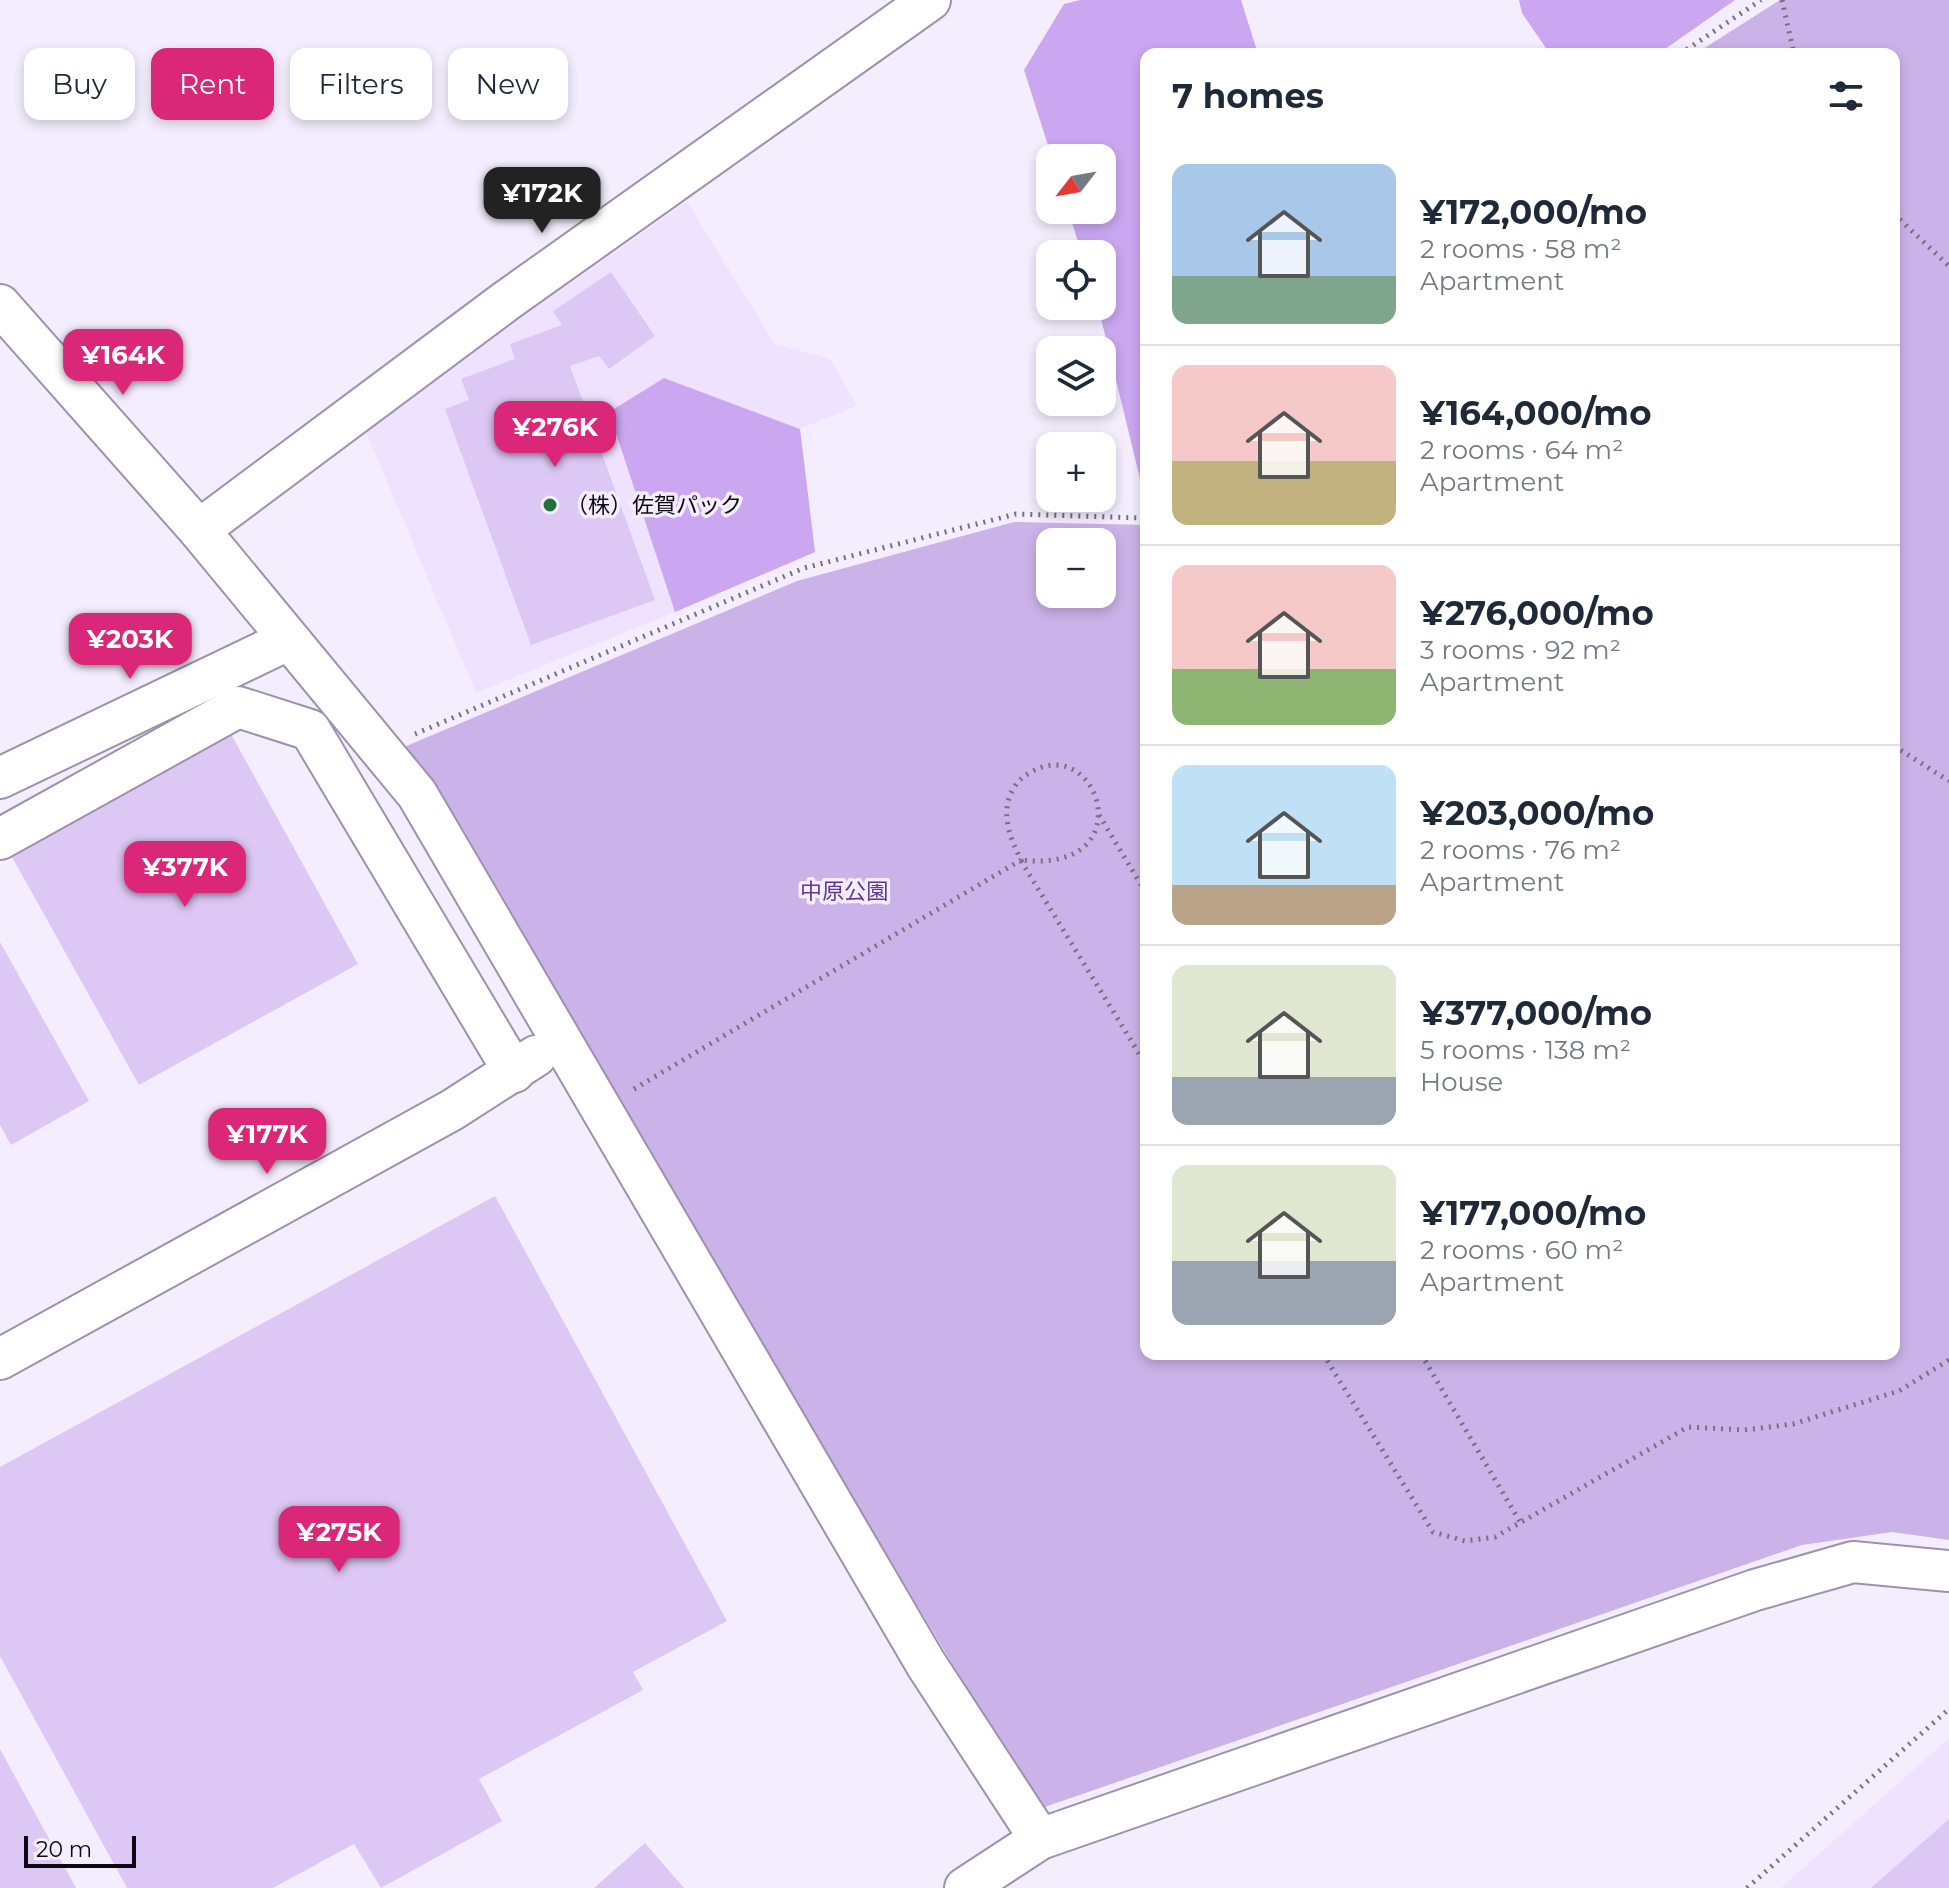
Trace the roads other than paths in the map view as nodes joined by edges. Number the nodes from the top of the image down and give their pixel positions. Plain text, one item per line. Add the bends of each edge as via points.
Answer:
1 (930, 0) edge
2 (0, 305) edge
3 (199, 530) junction
4 (288, 640) junction
5 (0, 778) edge
6 (0, 839) edge
7 (562, 1037) junction
8 (514, 1072) junction
9 (0, 1359) edge
10 (1949, 1571) edge
11 (1040, 1839) junction
12 (965, 1888) edge

1 - 3 street via 506,301
2 - 3 street
3 - 4 street
4 - 5 street
4 - 7 street via 417,794
6 - 8 street via 238,707 310,730
7 - 8 street
7 - 11 street via 926,1664
8 - 9 street
10 - 11 street via 1853,1562 1755,1590
11 - 12 street

